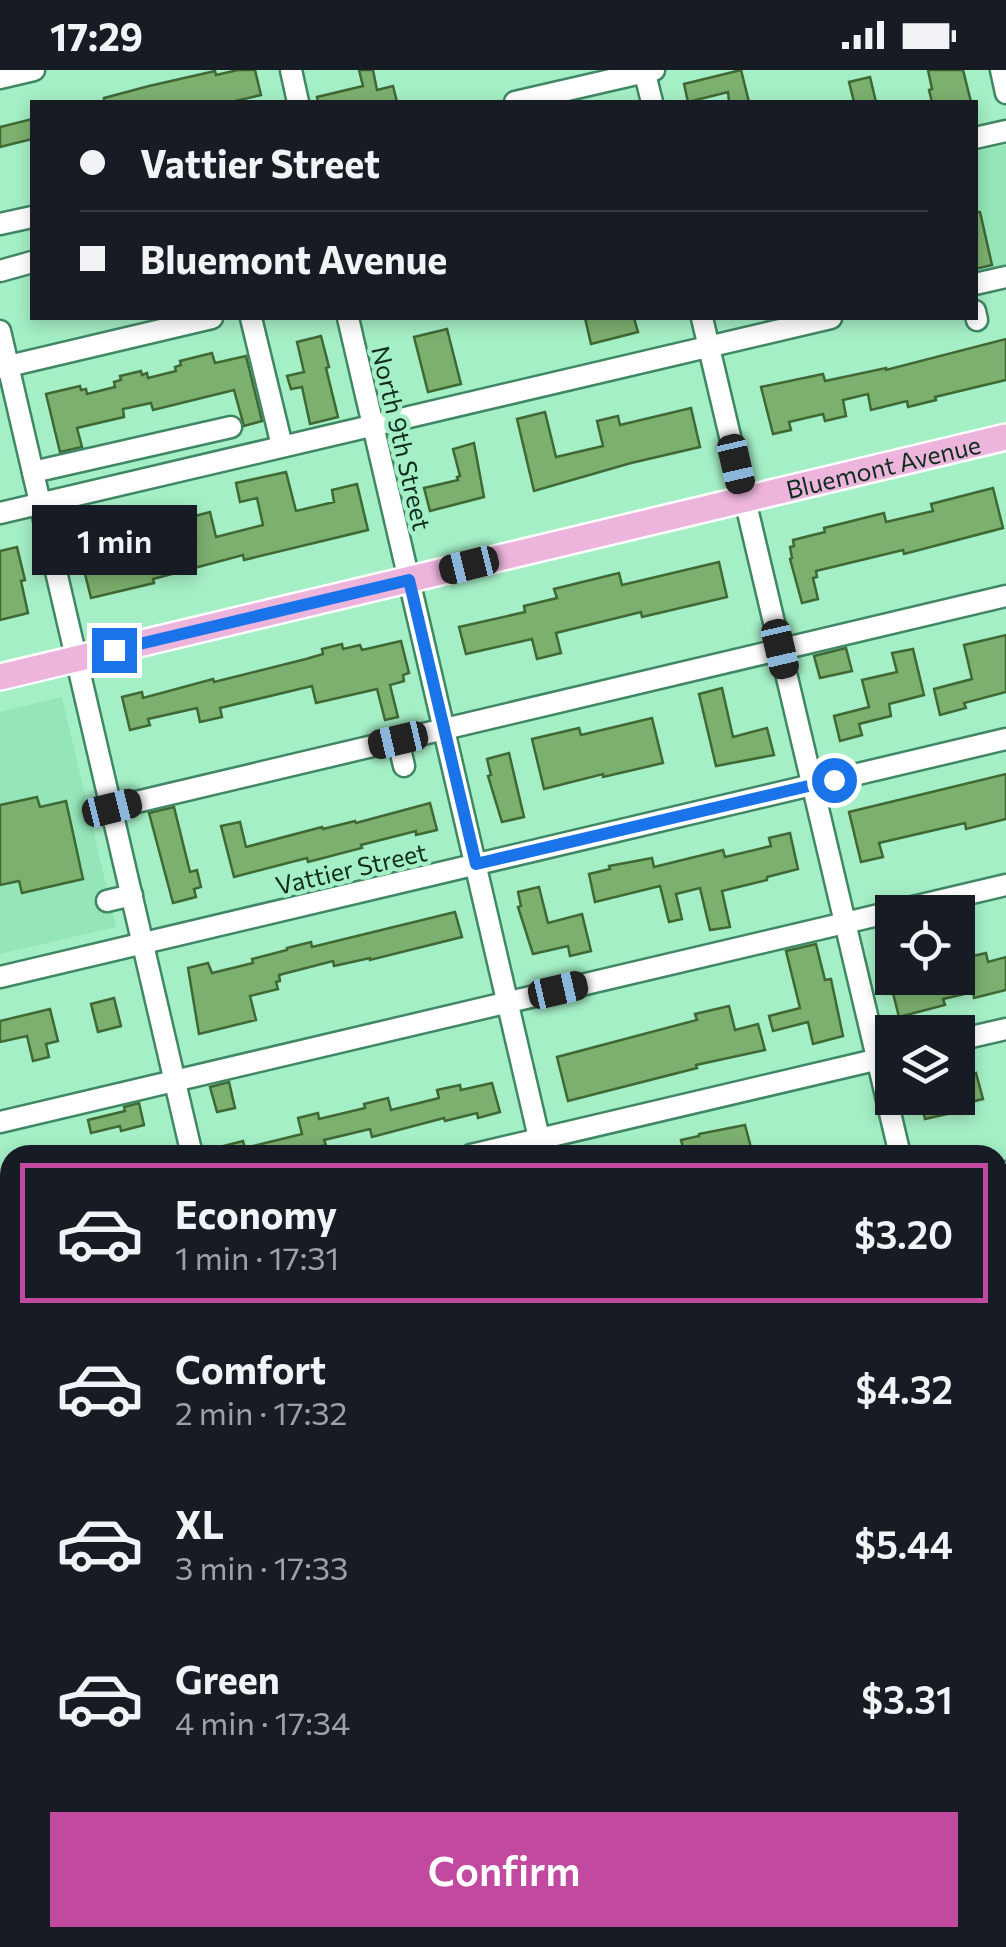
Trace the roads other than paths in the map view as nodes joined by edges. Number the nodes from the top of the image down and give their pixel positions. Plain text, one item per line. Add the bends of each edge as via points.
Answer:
1 (34, 70) edge
2 (290, 70) edge
3 (1001, 70) edge
4 (647, 71) edge
5 (0, 78) edge
6 (1006, 93) edge
7 (298, 100) edge
8 (524, 100) edge
9 (652, 100) edge
10 (1006, 131) edge
11 (978, 137) edge
12 (30, 216) edge
13 (0, 224) edge
14 (30, 262) edge
15 (0, 270) edge
16 (1006, 277) edge
17 (978, 283) edge
18 (204, 320) edge
19 (251, 320) edge
20 (348, 320) edge
21 (702, 320) edge
22 (822, 320) edge
23 (0, 331) edge
24 (709, 346) junction
25 (4, 367) edge
26 (373, 424) junction
27 (231, 427) dead end
28 (1006, 437) edge
29 (282, 446) junction
30 (33, 472) junction
31 (744, 499) junction
32 (40, 503) junction
33 (0, 512) edge
34 (131, 518) dead end
35 (48, 537) junction
36 (409, 580) junction
37 (1006, 596) edge
38 (780, 649) junction
39 (77, 660) junction
40 (0, 677) edge
41 (444, 729) junction
42 (1006, 739) edge
43 (398, 740) junction
44 (404, 766) dead end
45 (812, 785) junction
46 (112, 808) junction
47 (476, 864) junction
48 (1006, 885) edge
49 (132, 895) junction
50 (106, 901) dead end
51 (845, 924) junction
52 (143, 943) junction
53 (0, 977) edge
54 (508, 1002) junction
55 (875, 1024) edge
56 (1006, 1029) edge
57 (975, 1036) edge
58 (875, 1060) edge
59 (174, 1081) junction
60 (894, 1115) edge
61 (0, 1122) edge
62 (190, 1145) edge
63 (541, 1145) edge
64 (549, 1145) edge
65 (898, 1145) edge

1 - 5 street
2 - 7 street
3 - 6 street
4 - 8 street
4 - 9 street
10 - 11 street
12 - 13 street
14 - 15 street
16 - 17 street
18 - 25 street
19 - 29 street
20 - 26 street, North 9th Street
21 - 24 street
22 - 24 street
23 - 25 street
24 - 26 street
24 - 31 street
25 - 30 street
26 - 29 street
26 - 36 street, North 9th Street
27 - 30 street
28 - 31 main road, Bluemont Avenue
29 - 32 street
30 - 32 street
31 - 36 main road, Bluemont Avenue
31 - 38 street
32 - 33 street
32 - 35 street
34 - 35 street
35 - 39 street
36 - 39 main road, Bluemont Avenue
36 - 41 street, North 9th Street
37 - 38 street
38 - 41 street
38 - 45 street
39 - 40 main road, Bluemont Avenue
39 - 46 street
41 - 43 street
41 - 47 street, North 9th Street
42 - 45 street, Vattier Street
43 - 44 street
43 - 46 street
45 - 47 street, Vattier Street
45 - 51 street
46 - 49 street
47 - 52 street, Vattier Street
47 - 54 street, North 9th Street
48 - 51 street
49 - 50 street
49 - 52 street
51 - 54 street
51 - 55 street
52 - 53 street, Vattier Street
52 - 59 street
54 - 59 street
54 - 63 street, North 9th Street
56 - 57 street
58 - 64 street
59 - 61 street
59 - 62 street
60 - 65 street

